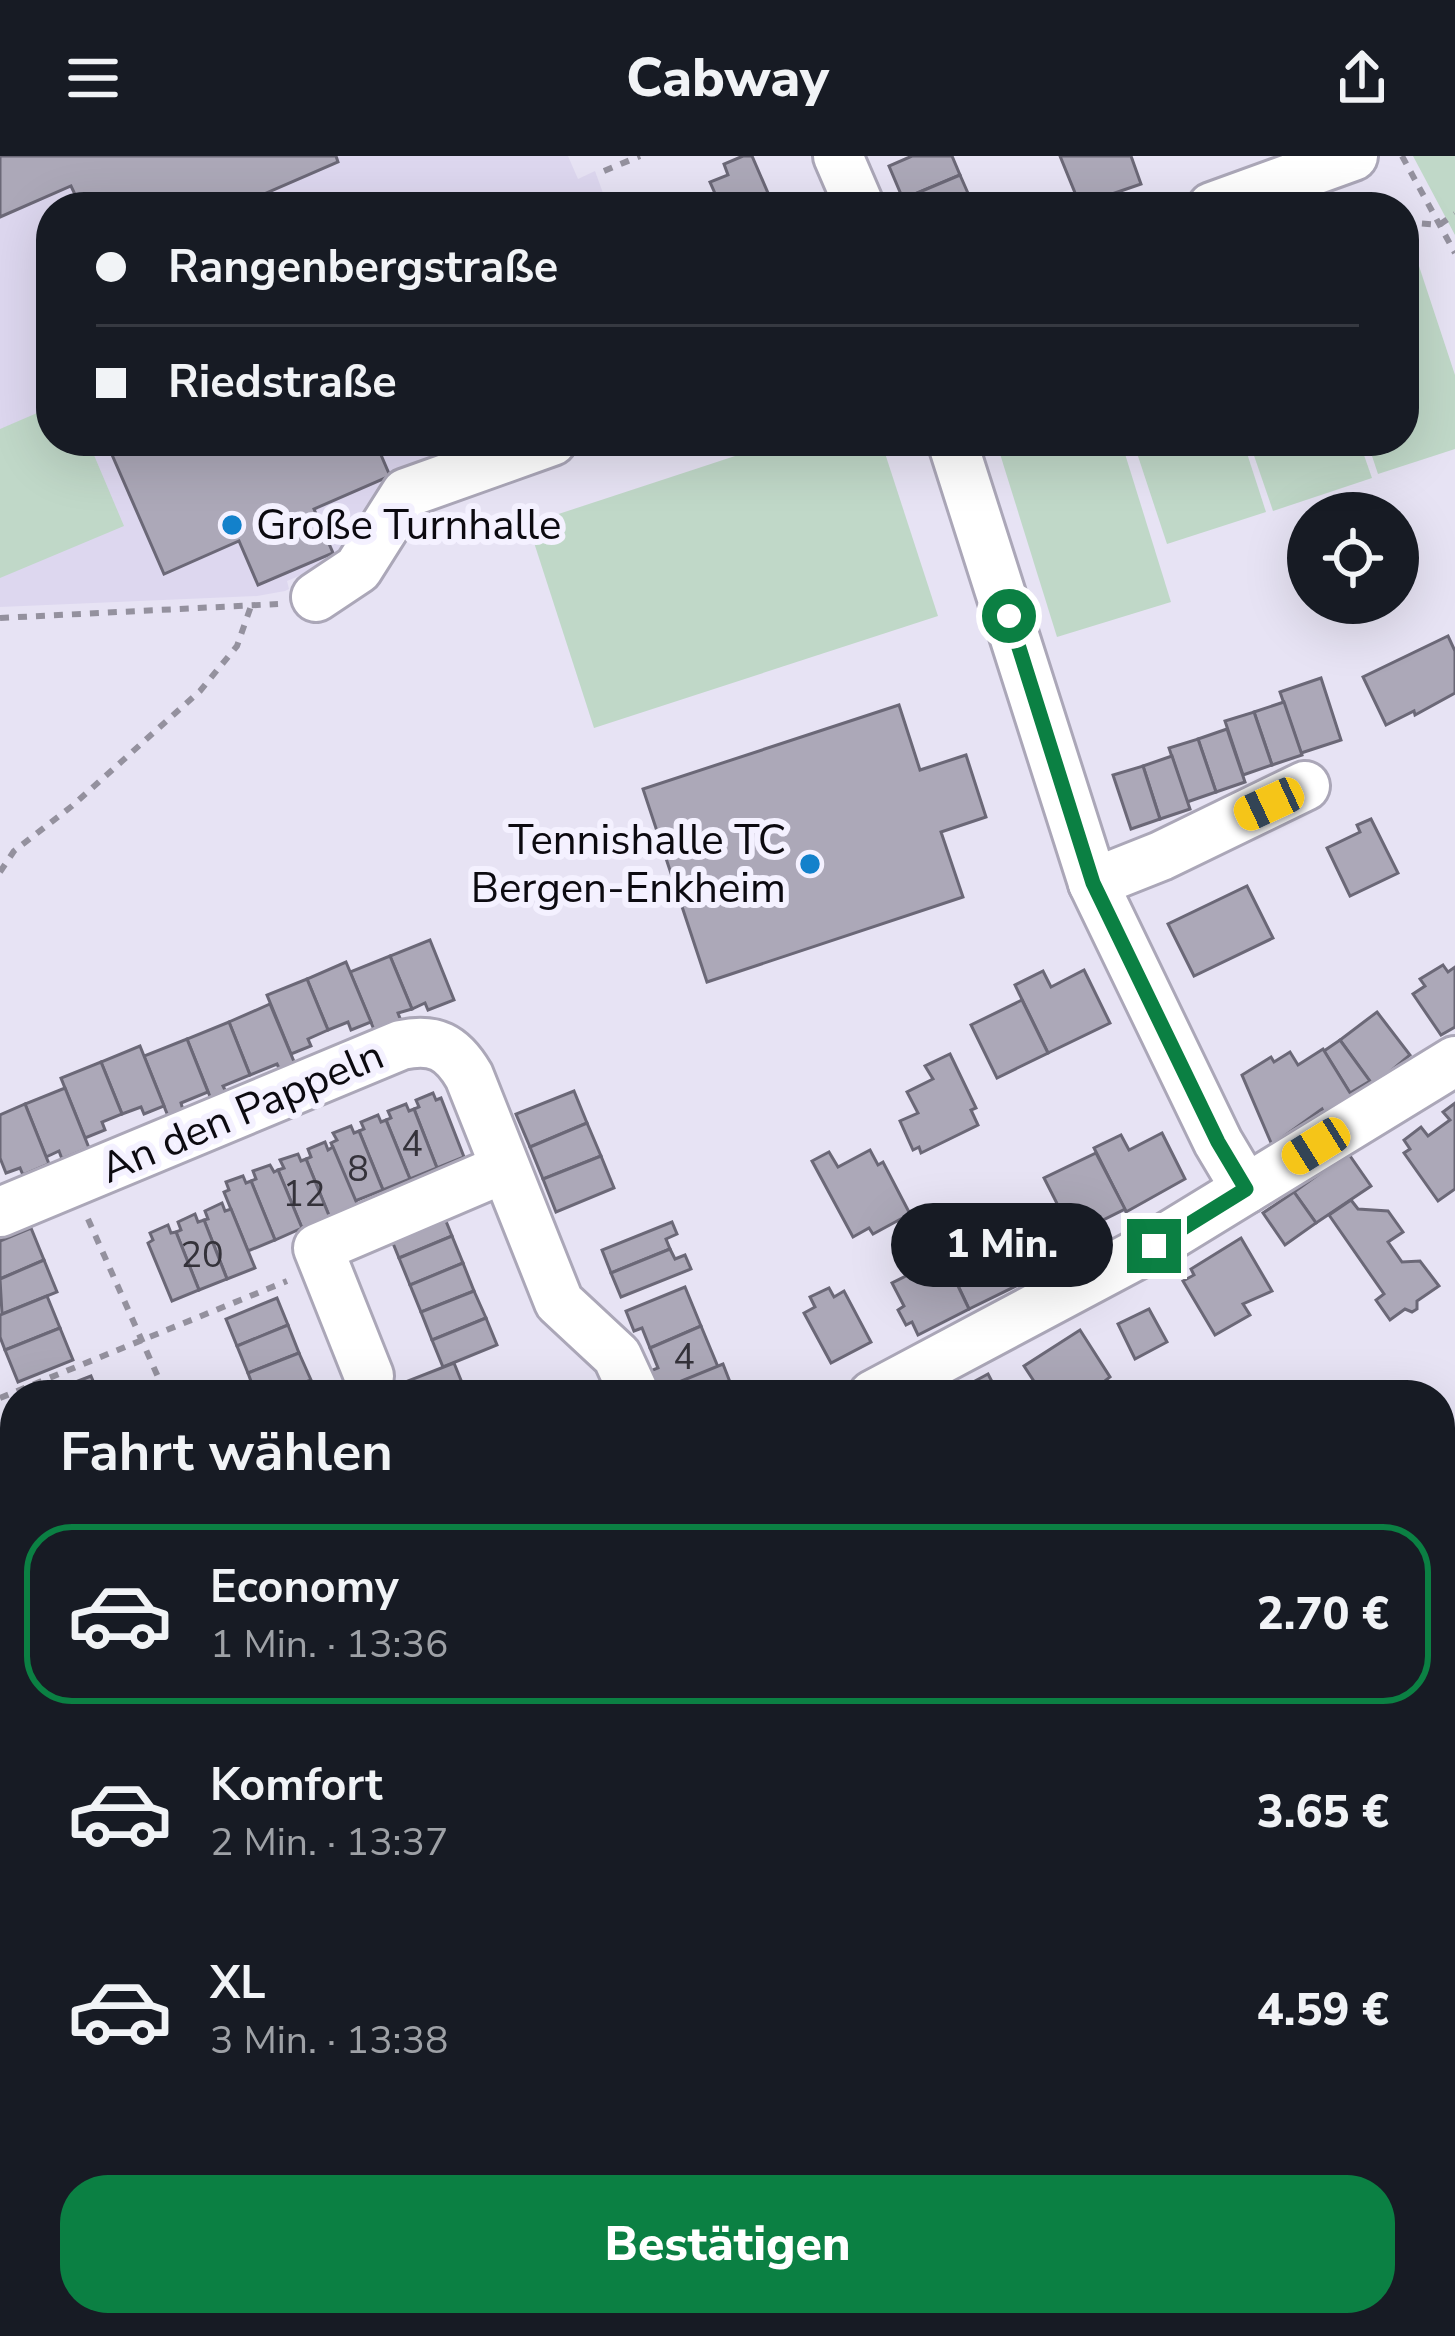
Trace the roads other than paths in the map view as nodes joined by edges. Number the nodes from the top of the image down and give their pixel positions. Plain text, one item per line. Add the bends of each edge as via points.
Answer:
1 (838, 156) edge
2 (1353, 156) edge
3 (854, 192) edge
4 (1253, 192) edge
5 (510, 456) edge
6 (957, 456) edge
7 (316, 597) road end
8 (1305, 786) dead end
9 (1093, 883) junction
10 (1455, 1060) edge
11 (505, 1168) junction
12 (1246, 1189) junction
13 (0, 1211) edge
14 (370, 1376) dead end
15 (628, 1380) edge
16 (900, 1380) edge

1 - 3 street
2 - 4 street
5 - 7 street via 406,493 358,569
6 - 9 street
8 - 9 street
9 - 12 street
10 - 12 street
11 - 13 street, An den Pappeln via 458,1057 418,1042
11 - 14 street via 318,1248
11 - 15 street, An den Pappeln via 560,1302 617,1356
12 - 16 street

